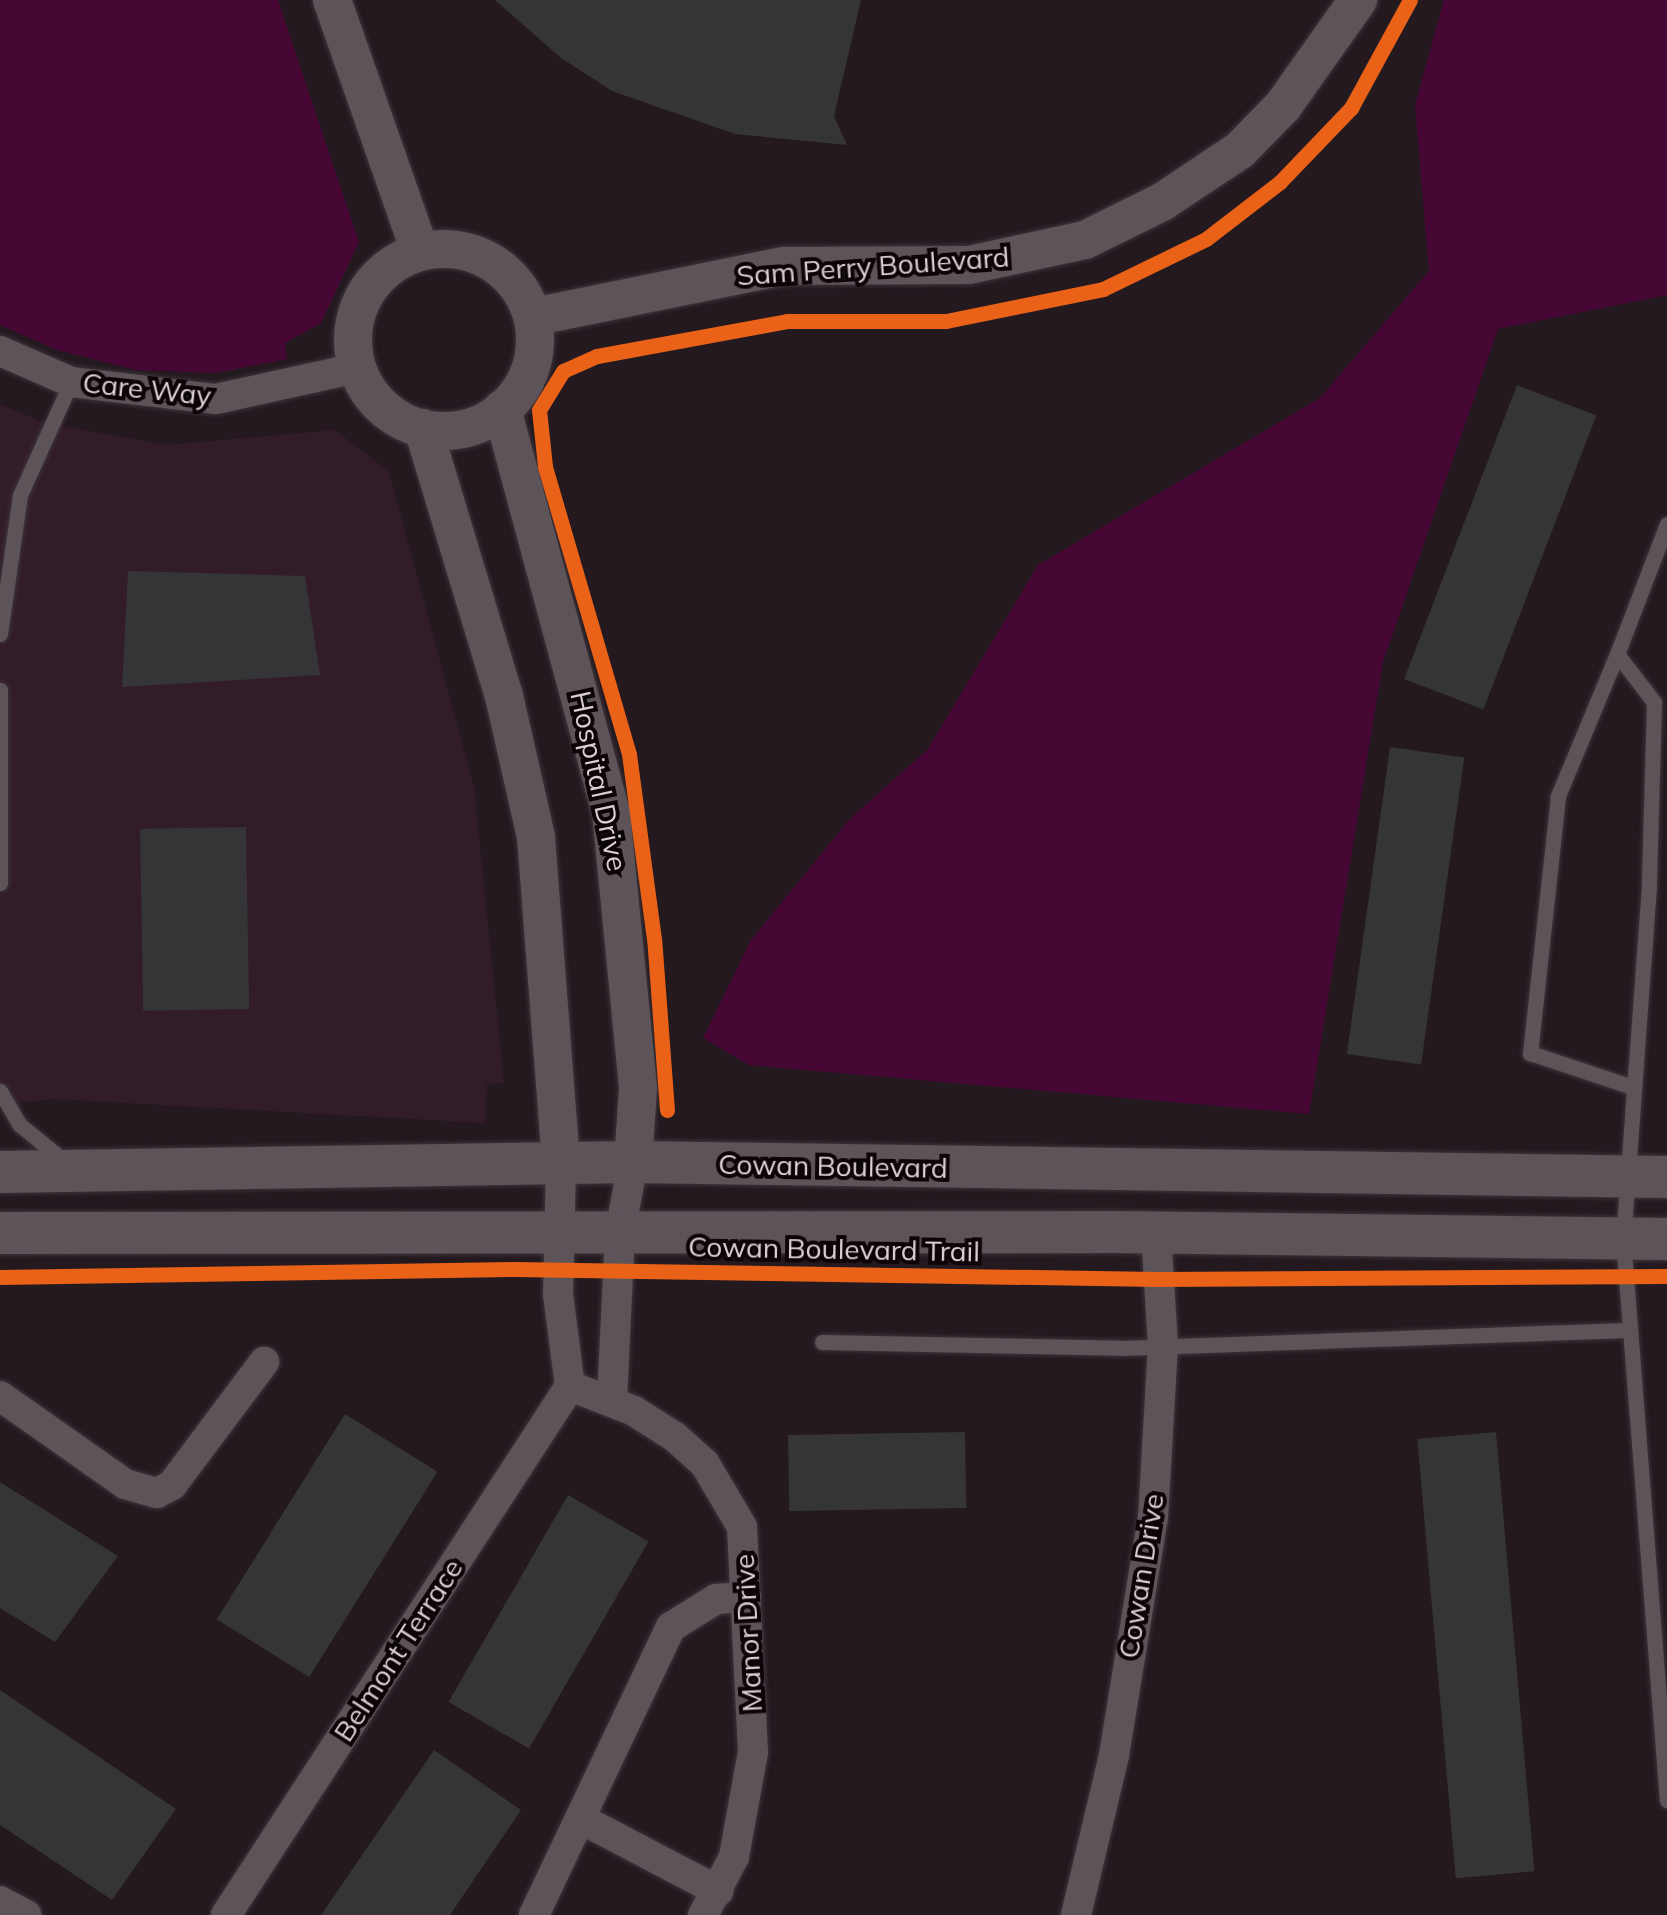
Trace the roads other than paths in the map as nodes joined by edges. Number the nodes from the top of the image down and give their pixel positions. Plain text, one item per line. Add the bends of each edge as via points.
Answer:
1 (332, 0) edge
2 (1358, 0) edge
3 (420, 251) junction
4 (533, 317) junction
5 (0, 351) edge
6 (356, 368) junction
7 (71, 382) junction
8 (502, 408) junction
9 (423, 428) junction
10 (1667, 524) edge
11 (0, 634) edge
12 (1617, 654) junction
13 (0, 690) edge
14 (1, 834) edge
15 (0, 883) edge
16 (1633, 1086) junction
17 (0, 1091) edge
18 (633, 1162) junction
19 (561, 1165) junction
20 (83, 1171) junction
21 (0, 1172) edge
22 (1647, 1177) edge
23 (559, 1231) junction
24 (0, 1233) edge
25 (620, 1233) junction
26 (1156, 1233) junction
27 (1623, 1239) junction
28 (1667, 1239) edge
29 (1627, 1330) junction
30 (822, 1342) dead end
31 (1163, 1346) junction
32 (264, 1362) dead end
33 (570, 1386) junction
34 (0, 1396) edge
35 (612, 1401) junction
36 (746, 1596) junction
37 (1667, 1800) edge
38 (583, 1820) junction
39 (0, 1901) edge
40 (711, 1903) edge
41 (26, 1915) edge
42 (226, 1915) edge
43 (534, 1915) edge
44 (1076, 1915) edge

1 - 3 street
2 - 4 street, Sam Perry Boulevard via 1293,93 1240,150 1162,202 1085,240 969,265 784,266
3 - 4 street via 449,248 490,262 521,291
3 - 6 street via 372,284 352,338
4 - 8 street via 528,374
5 - 7 street, Care Way
6 - 7 street, Care Way via 216,399
6 - 9 street via 387,412
7 - 11 lane via 20,495
8 - 9 street via 464,429
8 - 18 street, Hospital Drive via 612,812 638,1090
9 - 19 street via 504,696 536,836
10 - 12 lane
12 - 16 lane via 1654,702 1649,886
12 - 16 lane via 1558,796 1530,1052
13 - 14 lane
14 - 15 lane
16 - 22 lane
17 - 20 lane via 20,1125
18 - 19 main road, Cowan Boulevard
18 - 22 main road, Cowan Boulevard
18 - 25 street
19 - 20 main road, Cowan Boulevard
19 - 23 street
20 - 21 main road, Cowan Boulevard
22 - 27 lane
23 - 24 main road
23 - 25 main road
23 - 33 street via 558,1294
25 - 26 main road
25 - 35 street
26 - 27 main road
26 - 31 street, Cowan Drive
27 - 28 main road
27 - 29 lane
29 - 31 lane
29 - 37 lane
30 - 31 lane
31 - 44 street, Cowan Drive via 1152,1518 1114,1755
32 - 34 street via 172,1485 157,1493 125,1484
33 - 35 street, Manor Drive
33 - 42 street, Belmont Terrace
35 - 36 street, Manor Drive via 675,1437 728,1497 742,1527
36 - 38 street via 716,1599 671,1627
36 - 40 street, Manor Drive via 753,1752 745,1820
38 - 40 street
38 - 43 street
39 - 41 street

